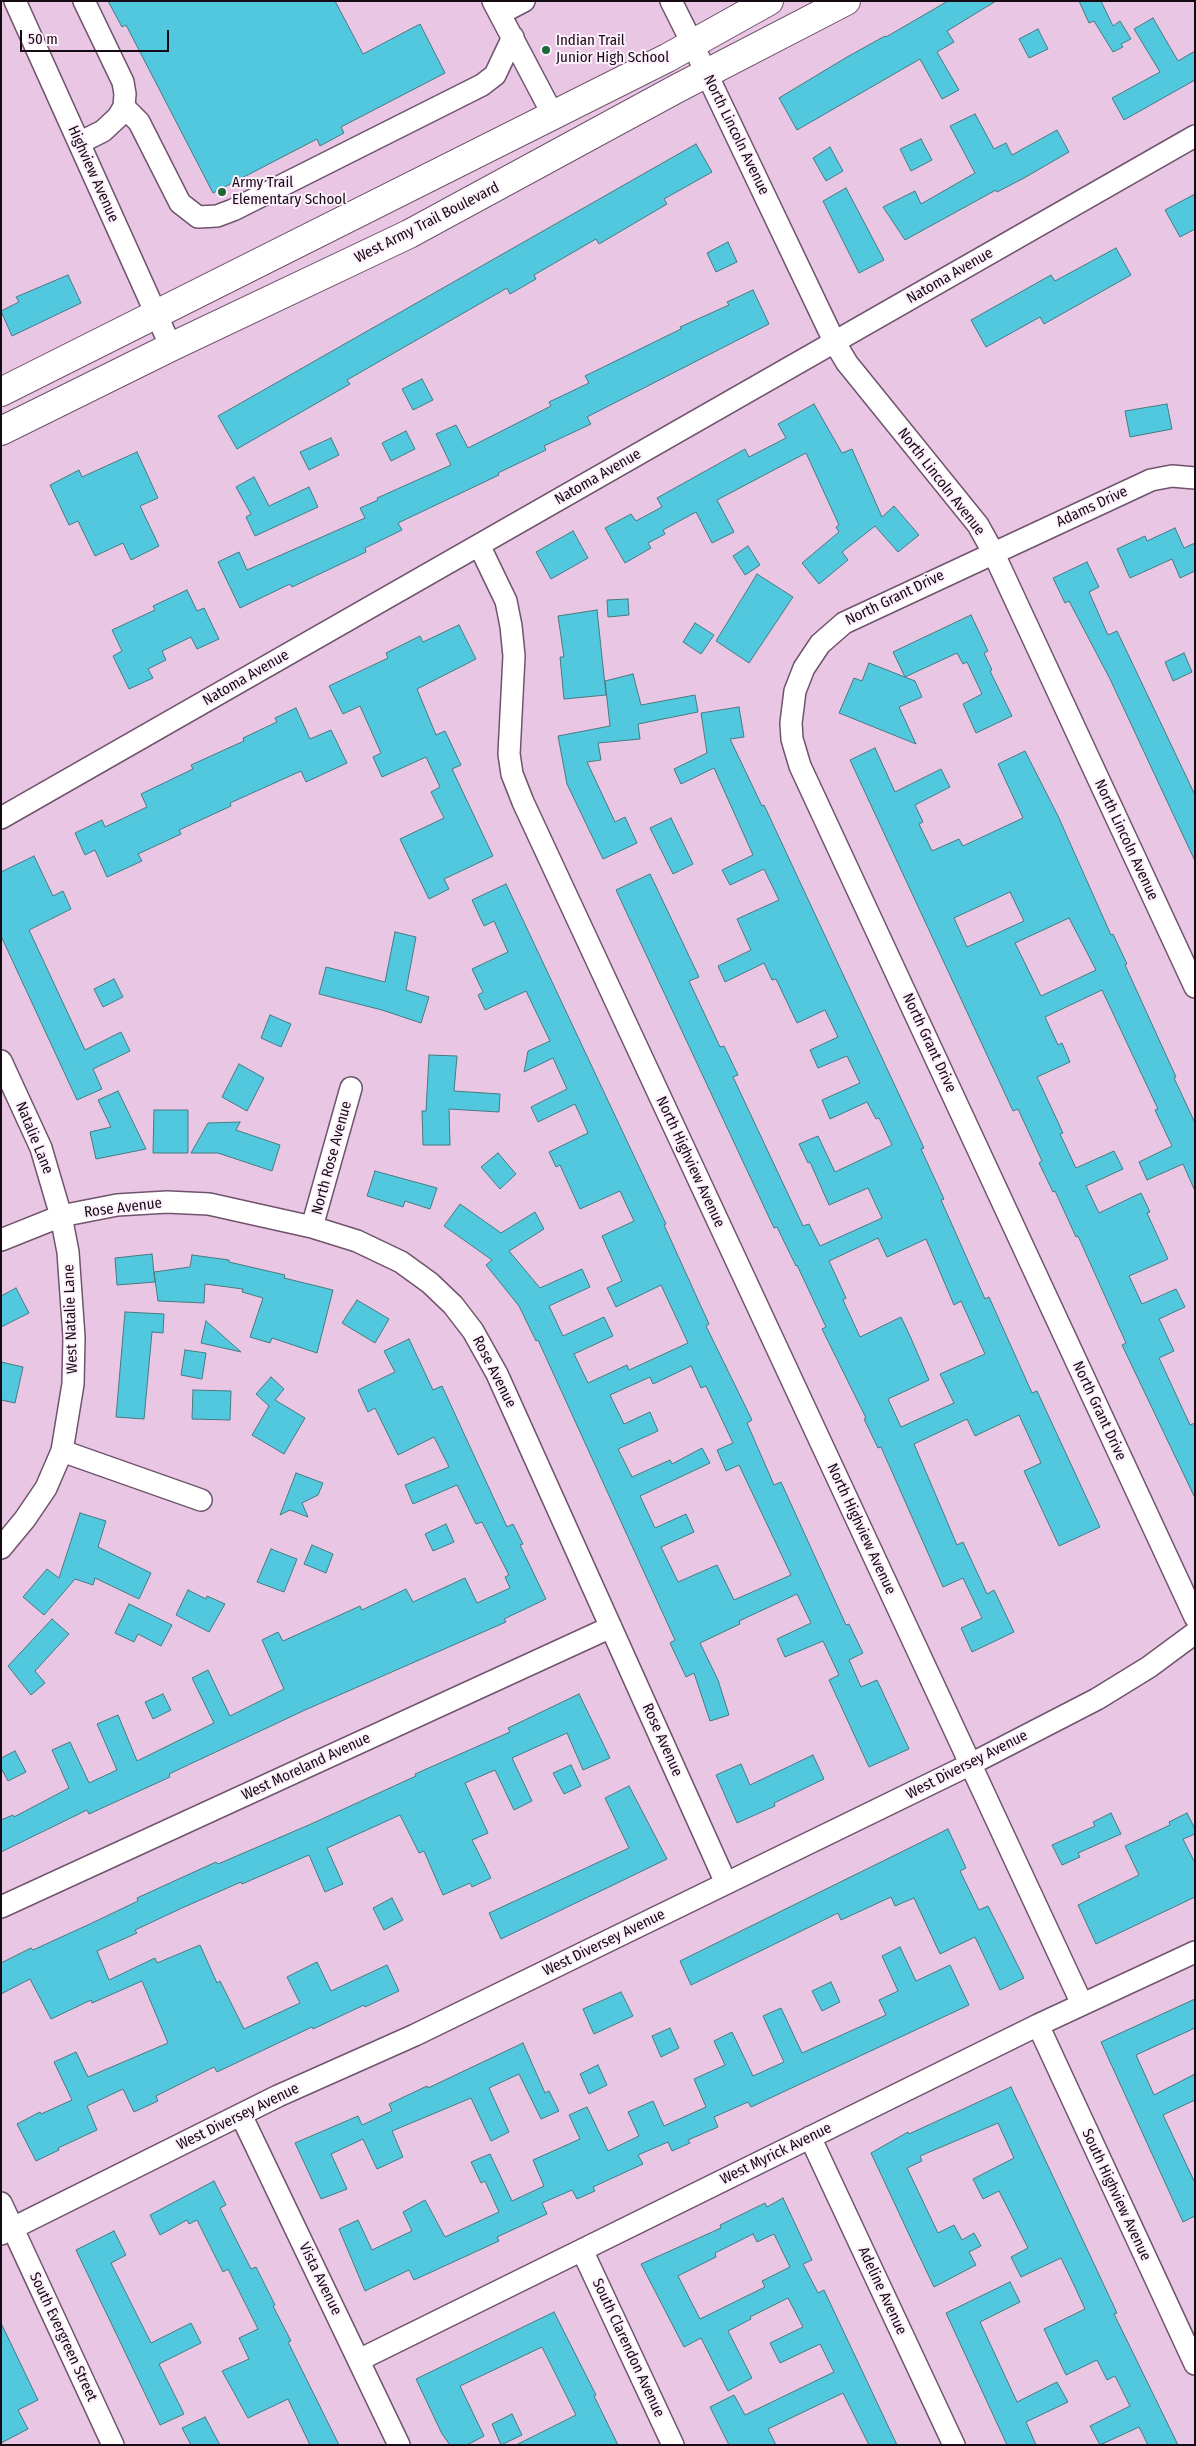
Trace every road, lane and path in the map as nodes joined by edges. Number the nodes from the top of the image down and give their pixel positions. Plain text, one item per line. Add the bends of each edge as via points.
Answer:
1 (15, 1) edge
2 (84, 1) edge
3 (524, 1) edge
4 (671, 1) edge
5 (769, 1) edge
6 (846, 1) edge
7 (497, 7) edge
8 (513, 36) junction
9 (692, 43) junction
10 (706, 75) junction
11 (124, 107) junction
12 (553, 116) junction
13 (1195, 136) edge
14 (79, 143) junction
15 (355, 215) junction
16 (374, 251) junction
17 (156, 315) junction
18 (835, 343) junction
19 (171, 347) junction
20 (1, 392) edge
21 (1, 431) edge
22 (1195, 478) edge
23 (480, 545) junction
24 (992, 552) junction
25 (1, 818) edge
26 (1195, 987) edge
27 (1, 1061) edge
28 (351, 1088) dead end
29 (61, 1216) junction
30 (312, 1227) junction
31 (1, 1240) edge
32 (62, 1451) junction
33 (201, 1500) dead end
34 (1, 1548) edge
35 (1195, 1618) edge
36 (611, 1627) junction
37 (1195, 1633) edge
38 (971, 1764) junction
39 (726, 1884) junction
40 (1, 1907) edge
41 (1195, 1952) edge
42 (1082, 2004) junction
43 (1038, 2025) junction
44 (241, 2115) junction
45 (810, 2137) junction
46 (1, 2203) edge
47 (7, 2231) edge
48 (582, 2250) junction
49 (359, 2360) junction
50 (1195, 2364) edge
51 (113, 2445) edge
52 (399, 2445) edge
53 (673, 2445) edge
54 (954, 2445) edge

1 - 14 street, Highview Avenue
2 - 11 street via 123,82
3 - 7 street
4 - 9 street, North Lincoln Avenue
5 - 9 main road
6 - 10 main road, West Army Trail Boulevard
7 - 8 street
8 - 11 street via 495,75 482,86 217,216 198,217 180,203 139,122
8 - 12 street
9 - 10 street, North Lincoln Avenue
9 - 12 main road
10 - 16 main road, West Army Trail Boulevard
10 - 18 street, North Lincoln Avenue
11 - 14 street via 103,131
12 - 15 main road
13 - 18 street, Natoma Avenue
14 - 17 street, Highview Avenue
15 - 16 main road
15 - 17 main road
16 - 19 main road, West Army Trail Boulevard
17 - 19 street, Highview Avenue
17 - 20 main road
18 - 23 street, Natoma Avenue
18 - 24 street, North Lincoln Avenue via 847,363 978,525
19 - 21 main road, West Army Trail Boulevard
22 - 24 street, Adams Drive via 1172,476 1151,480
23 - 25 street, Natoma Avenue
23 - 38 street, North Highview Avenue via 506,601 511,626 514,656 509,754 512,774 523,802
24 - 26 street, North Lincoln Avenue
24 - 35 street, North Grant Drive via 857,614 830,634 811,656 795,691 792,739 804,775
27 - 29 street, Natalie Lane via 41,1148
28 - 30 street, North Rose Avenue
29 - 30 street, Rose Avenue via 117,1205 167,1202 209,1204
29 - 31 street, Rose Avenue
29 - 32 street, West Natalie Lane via 68,1252 74,1337 73,1384
30 - 36 street, Rose Avenue via 357,1241 401,1262 442,1294 473,1331 497,1374
32 - 33 street
32 - 34 street, West Natalie Lane via 46,1488
36 - 39 street, Rose Avenue
36 - 40 street, West Moreland Avenue
37 - 38 street, West Diversey Avenue via 1097,1699
38 - 39 street, West Diversey Avenue
38 - 42 street
39 - 44 street, West Diversey Avenue via 415,2035
41 - 42 street, West Myrick Avenue
42 - 43 street, West Myrick Avenue
43 - 45 street, West Myrick Avenue
43 - 50 street, South Highview Avenue
44 - 47 street, West Diversey Avenue
44 - 49 street, Vista Avenue
45 - 48 street, West Myrick Avenue
45 - 54 street, Adeline Avenue
46 - 47 street, South Evergreen Street
47 - 51 street, South Evergreen Street
48 - 49 street, West Myrick Avenue
48 - 53 street, South Clarendon Avenue
49 - 52 street, Vista Avenue

